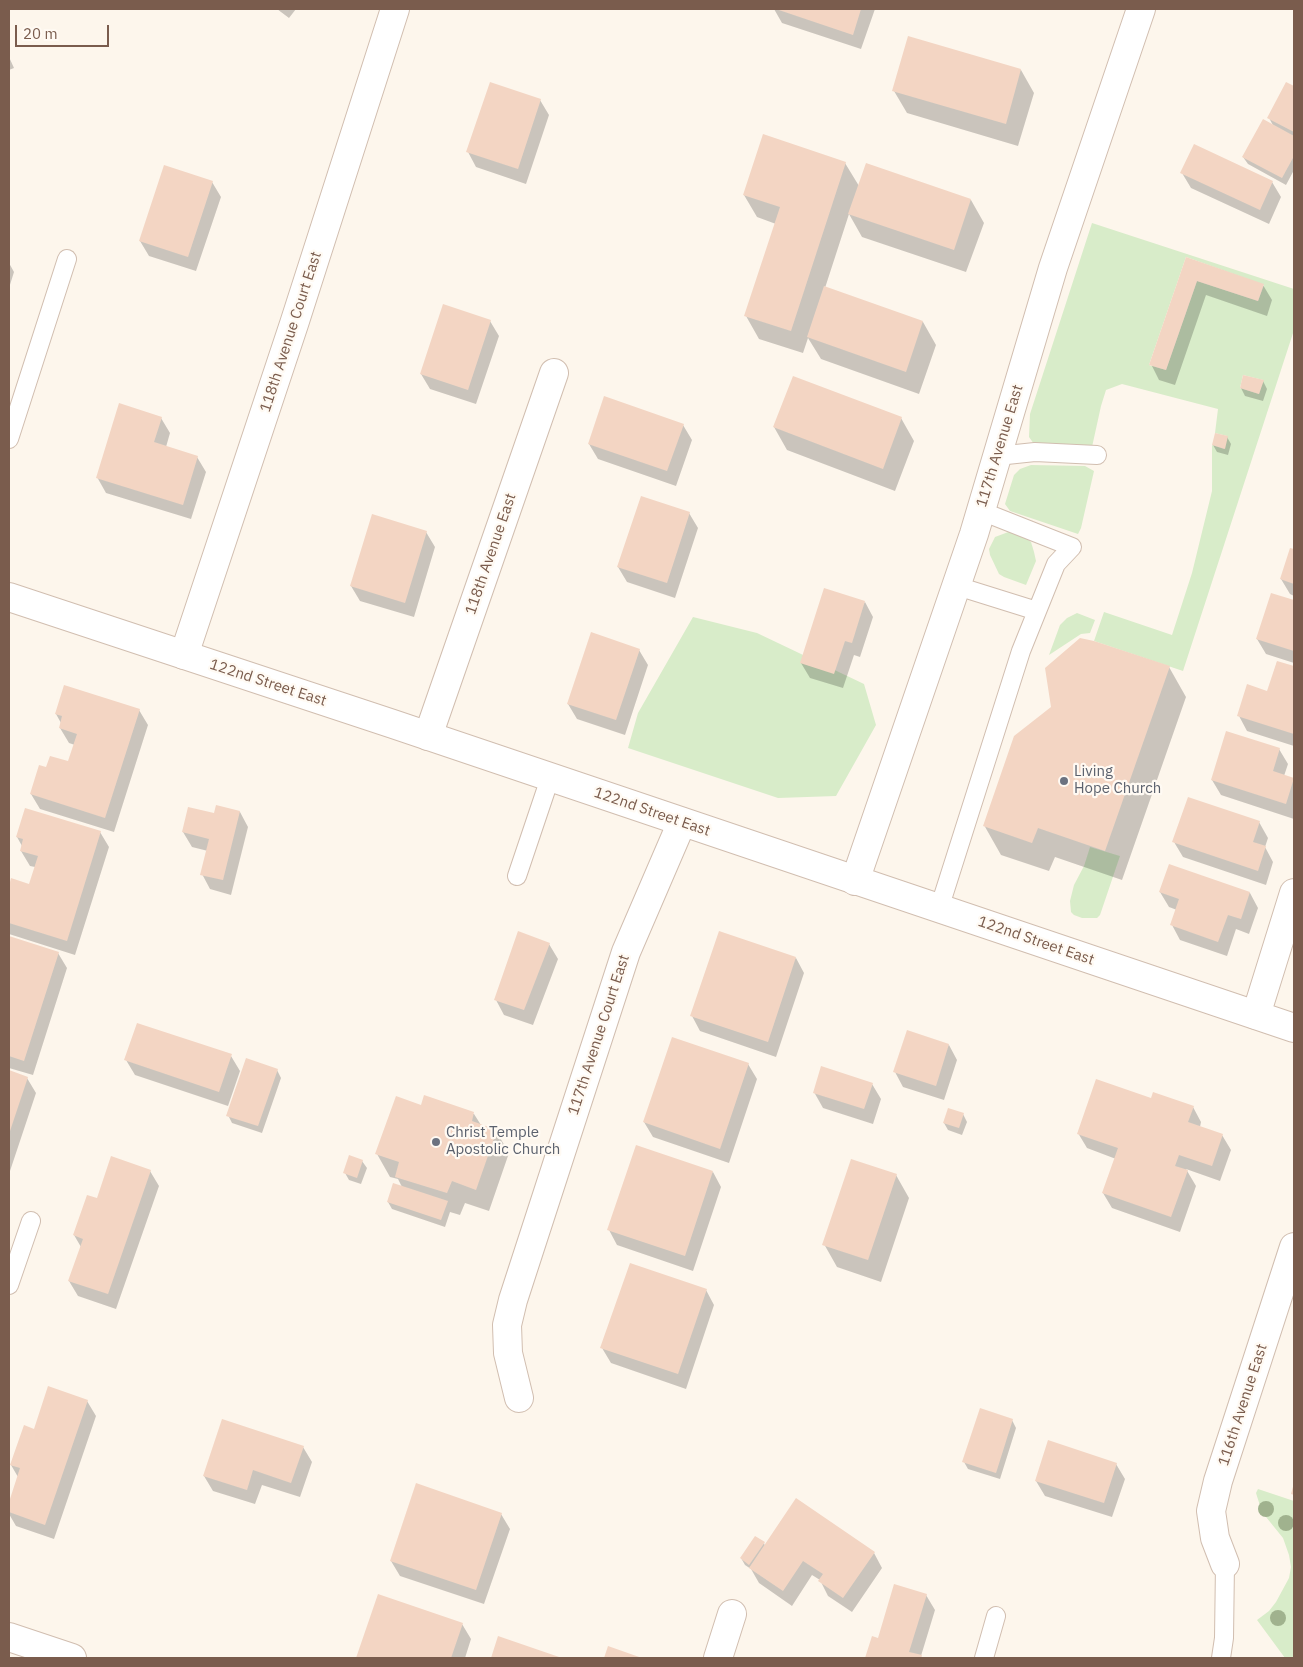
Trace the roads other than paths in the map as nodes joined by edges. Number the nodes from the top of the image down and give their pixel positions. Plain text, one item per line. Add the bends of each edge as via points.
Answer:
1 (395, 9) edge
2 (1141, 9) edge
3 (67, 259) dead end
4 (554, 373) dead end
5 (9, 439) edge
6 (1097, 455) dead end
7 (997, 456) junction
8 (981, 511) junction
9 (957, 586) junction
10 (9, 597) edge
11 (1037, 611) junction
12 (184, 655) junction
13 (428, 736) junction
14 (550, 778) junction
15 (682, 822) junction
16 (517, 876) dead end
17 (856, 881) junction
18 (1294, 893) edge
19 (939, 909) junction
20 (1256, 1015) junction
21 (1294, 1028) edge
22 (32, 1221) dead end
23 (1294, 1247) edge
24 (9, 1285) edge
25 (519, 1398) dead end
26 (1225, 1564) joint
27 (732, 1614) dead end
28 (996, 1616) dead end
29 (9, 1637) edge
30 (72, 1658) edge
31 (718, 1658) edge
32 (984, 1658) edge
33 (1222, 1658) edge

1 - 12 street, 118th Avenue Court East
2 - 7 street, 117th Avenue East via 1053,268
3 - 5 lane
4 - 13 street, 118th Avenue East
6 - 7 lane via 1036,452
7 - 8 street, 117th Avenue East
8 - 9 street, 117th Avenue East
8 - 11 lane via 1072,548 1056,564
9 - 11 lane
9 - 17 street, 117th Avenue East
10 - 12 street, 122nd Street East
11 - 19 lane via 1021,651
12 - 13 street, 122nd Street East
13 - 14 street, 122nd Street East
14 - 15 street, 122nd Street East
14 - 16 lane
15 - 17 street, 122nd Street East
15 - 25 street, 117th Avenue Court East via 626,952 513,1300 507,1324 508,1353
17 - 19 street, 122nd Street East
18 - 20 street
19 - 20 street, 122nd Street East
20 - 21 street, 122nd Street East
22 - 24 lane
23 - 26 street, 116th Avenue East via 1211,1511 1214,1538
26 - 33 lane
27 - 31 street
28 - 32 lane
29 - 30 street

